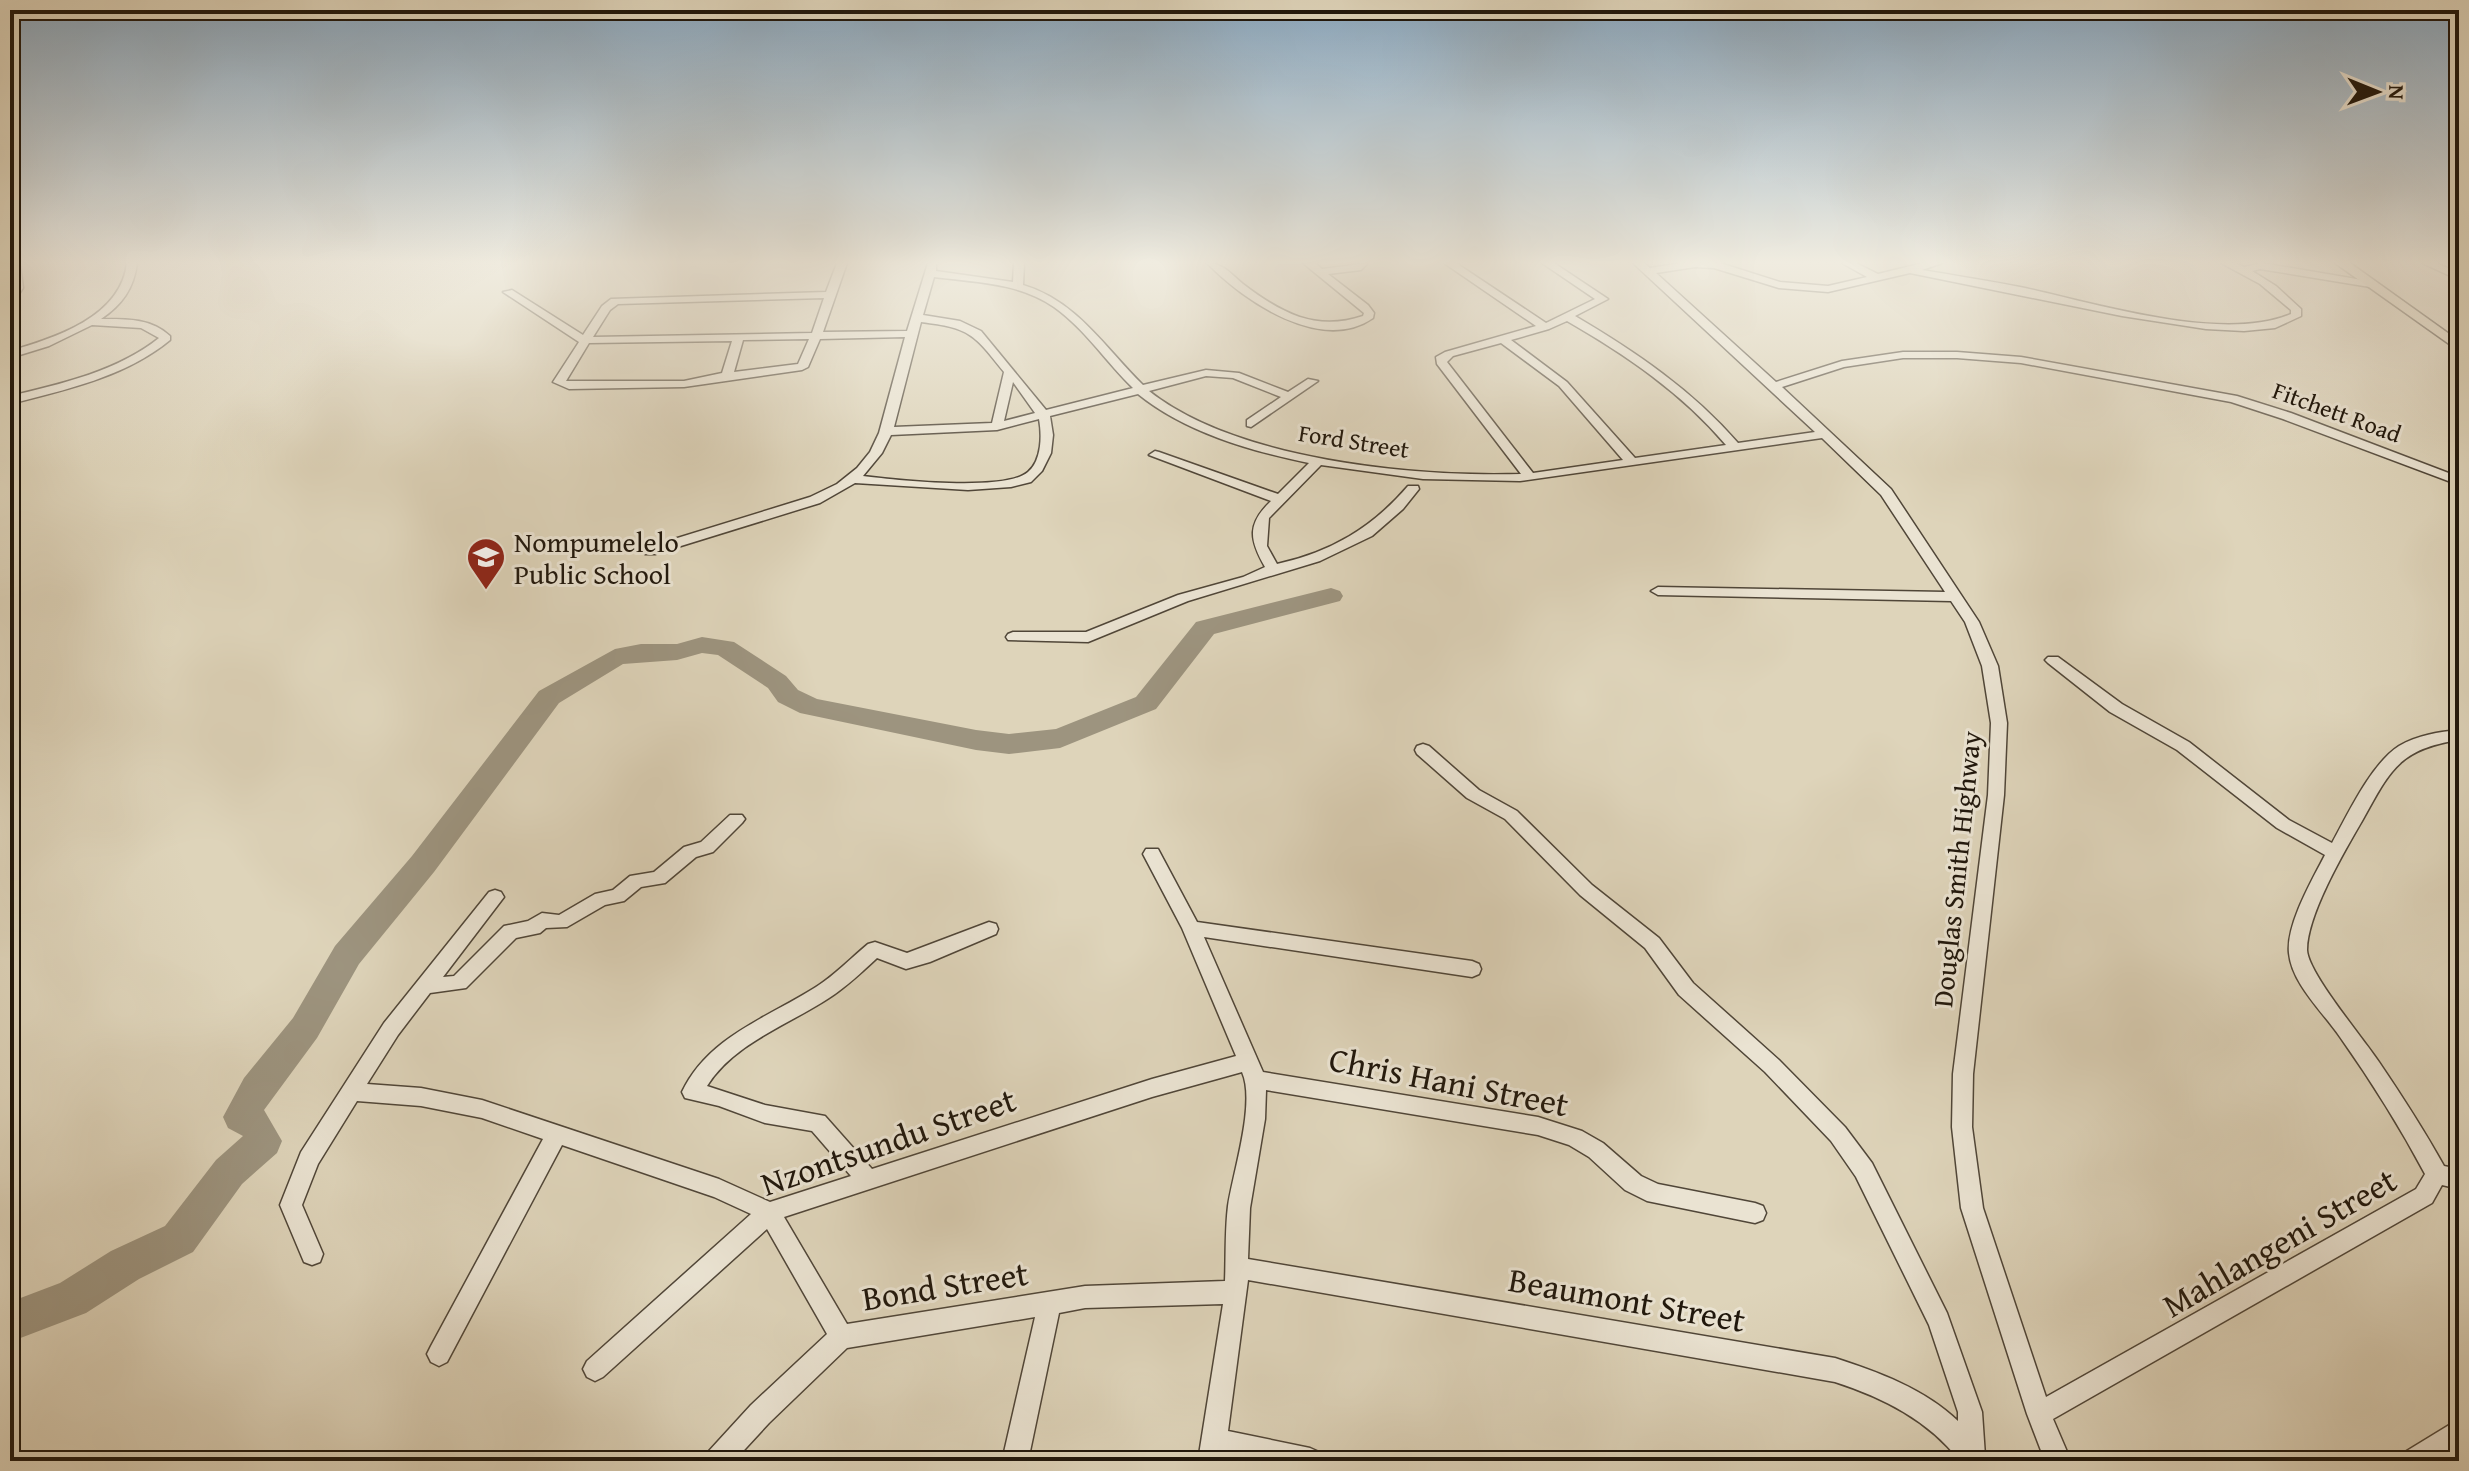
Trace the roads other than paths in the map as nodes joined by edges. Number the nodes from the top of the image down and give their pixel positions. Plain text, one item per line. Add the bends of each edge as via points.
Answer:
1 (74, 332) edge
2 (160, 332) edge
3 (571, 332) edge
4 (590, 332) edge
5 (816, 332) edge
6 (973, 332) edge
7 (1083, 332) edge
8 (1530, 332) edge
9 (1594, 332) edge
10 (1713, 332) edge
11 (2437, 332) edge
12 (911, 334) joint
13 (815, 335) junction
14 (739, 337) junction
15 (584, 340) junction
16 (1504, 340) junction
17 (2459, 347) edge
18 (10, 355) edge
19 (1009, 373) junction
20 (727, 376) junction
21 (1312, 381) dead end
22 (1774, 386) junction
23 (1140, 392) junction
24 (1288, 396) junction
25 (10, 400) edge
26 (1045, 416) junction
27 (1251, 423) dead end
28 (997, 426) junction
29 (888, 431) junction
30 (1824, 434) junction
31 (1735, 447) junction
32 (1155, 455) dead end
33 (1318, 461) junction
34 (1631, 462) junction
35 (1530, 477) junction
36 (856, 479) junction
37 (2459, 481) edge
38 (1413, 489) dead end
39 (1279, 499) junction
40 (650, 551) dead end
41 (1273, 569) junction
42 (1658, 591) dead end
43 (1954, 594) junction
44 (1013, 637) dead end
45 (2053, 660) dead end
46 (2459, 735) edge
47 (1423, 750) dead end
48 (736, 819) dead end
49 (2334, 852) junction
50 (1152, 854) dead end
51 (495, 897) dead end
52 (1191, 928) junction
53 (989, 929) dead end
54 (1472, 969) dead end
55 (425, 986) junction
56 (1253, 1071) junction
57 (353, 1092) junction
58 (556, 1135) junction
59 (2448, 1176) edge
60 (868, 1180) junction
61 (769, 1212) junction
62 (1755, 1213) dead end
63 (312, 1254) dead end
64 (1238, 1280) junction
65 (1050, 1302) junction
66 (841, 1337) junction
67 (439, 1354) dead end
68 (595, 1369) dead end
69 (2039, 1414) junction
70 (2459, 1431) edge
71 (1212, 1450) edge
72 (1973, 1458) edge
73 (717, 1461) edge
74 (1015, 1461) edge
75 (1310, 1461) edge
76 (2058, 1461) edge
77 (2414, 1461) edge

1 - 18 street
2 - 25 street via 166,338 139,357
3 - 15 street
4 - 15 street
5 - 13 street
6 - 19 street
7 - 23 street, Ford Street
8 - 16 street
9 - 31 street via 1674,386
10 - 22 street, Douglas Smith Highway
11 - 17 main road
12 - 13 street
12 - 29 street
13 - 14 street
13 - 20 street via 802,367
14 - 15 street
14 - 20 street
15 - 20 street via 559,379 561,384 684,384
16 - 34 street via 1563,384
16 - 35 street via 1441,359
19 - 26 street
19 - 28 street
21 - 24 street
22 - 30 street, Douglas Smith Highway
22 - 37 street, Fitchett Road via 1842,364 1887,357 2021,360 2233,399
23 - 24 street via 1213,372
23 - 26 street
23 - 33 street, Ford Street via 1196,424
24 - 27 street
26 - 28 street
26 - 36 street via 1040,466 1027,479 901,486
28 - 29 street
29 - 36 street
30 - 31 street, Ford Street
30 - 43 street, Douglas Smith Highway via 1886,492
31 - 34 street, Ford Street
32 - 39 street
33 - 35 street, Ford Street via 1429,474
33 - 39 street
34 - 35 street, Ford Street
36 - 40 street via 815,500
38 - 41 street via 1360,540 1301,564
39 - 41 street via 1260,525 1260,546
41 - 44 street via 1088,637
42 - 43 street
43 - 69 street, Douglas Smith Highway via 1990,666 1999,723 1962,1127 1972,1208
45 - 49 street via 2116,708 2183,746 2283,824
46 - 49 street, Mahlangeni Street via 2417,743 2399,754
47 - 72 street via 1473,794 1511,815 1586,890 1652,943 1686,989 1838,1134 1864,1170 1939,1321 1970,1412
48 - 55 street via 707,847 690,852 659,878 636,881 618,896 601,899 561,922 542,920 533,928 511,931 459,983
49 - 59 street, Mahlangeni Street via 2299,936 2298,953
50 - 52 street
51 - 55 street
52 - 54 street
52 - 56 street
53 - 60 street via 906,961 875,949 826,990 733,1046 699,1075 692,1092 818,1123
55 - 57 street
56 - 60 street, Nzontsundu Street via 1177,1080
56 - 62 street, Chris Hani Street via 1538,1126 1596,1150 1633,1183 1655,1194
56 - 64 street via 1255,1119 1239,1208
57 - 58 street via 482,1109
57 - 63 street via 309,1159 291,1205
58 - 61 street via 719,1189
58 - 67 street
59 - 69 street, Mahlangeni Street via 2403,1211
60 - 61 street, Nzontsundu Street
61 - 66 street
61 - 68 street, Nzontsundu Street
64 - 65 street, Bond Street
64 - 71 street
64 - 72 street, Beaumont Street via 1835,1370 1879,1384 1920,1408 1961,1441
65 - 66 street, Bond Street
65 - 74 street
66 - 73 street, Bond Street
69 - 76 street, Douglas Smith Highway
70 - 77 street
71 - 75 street

